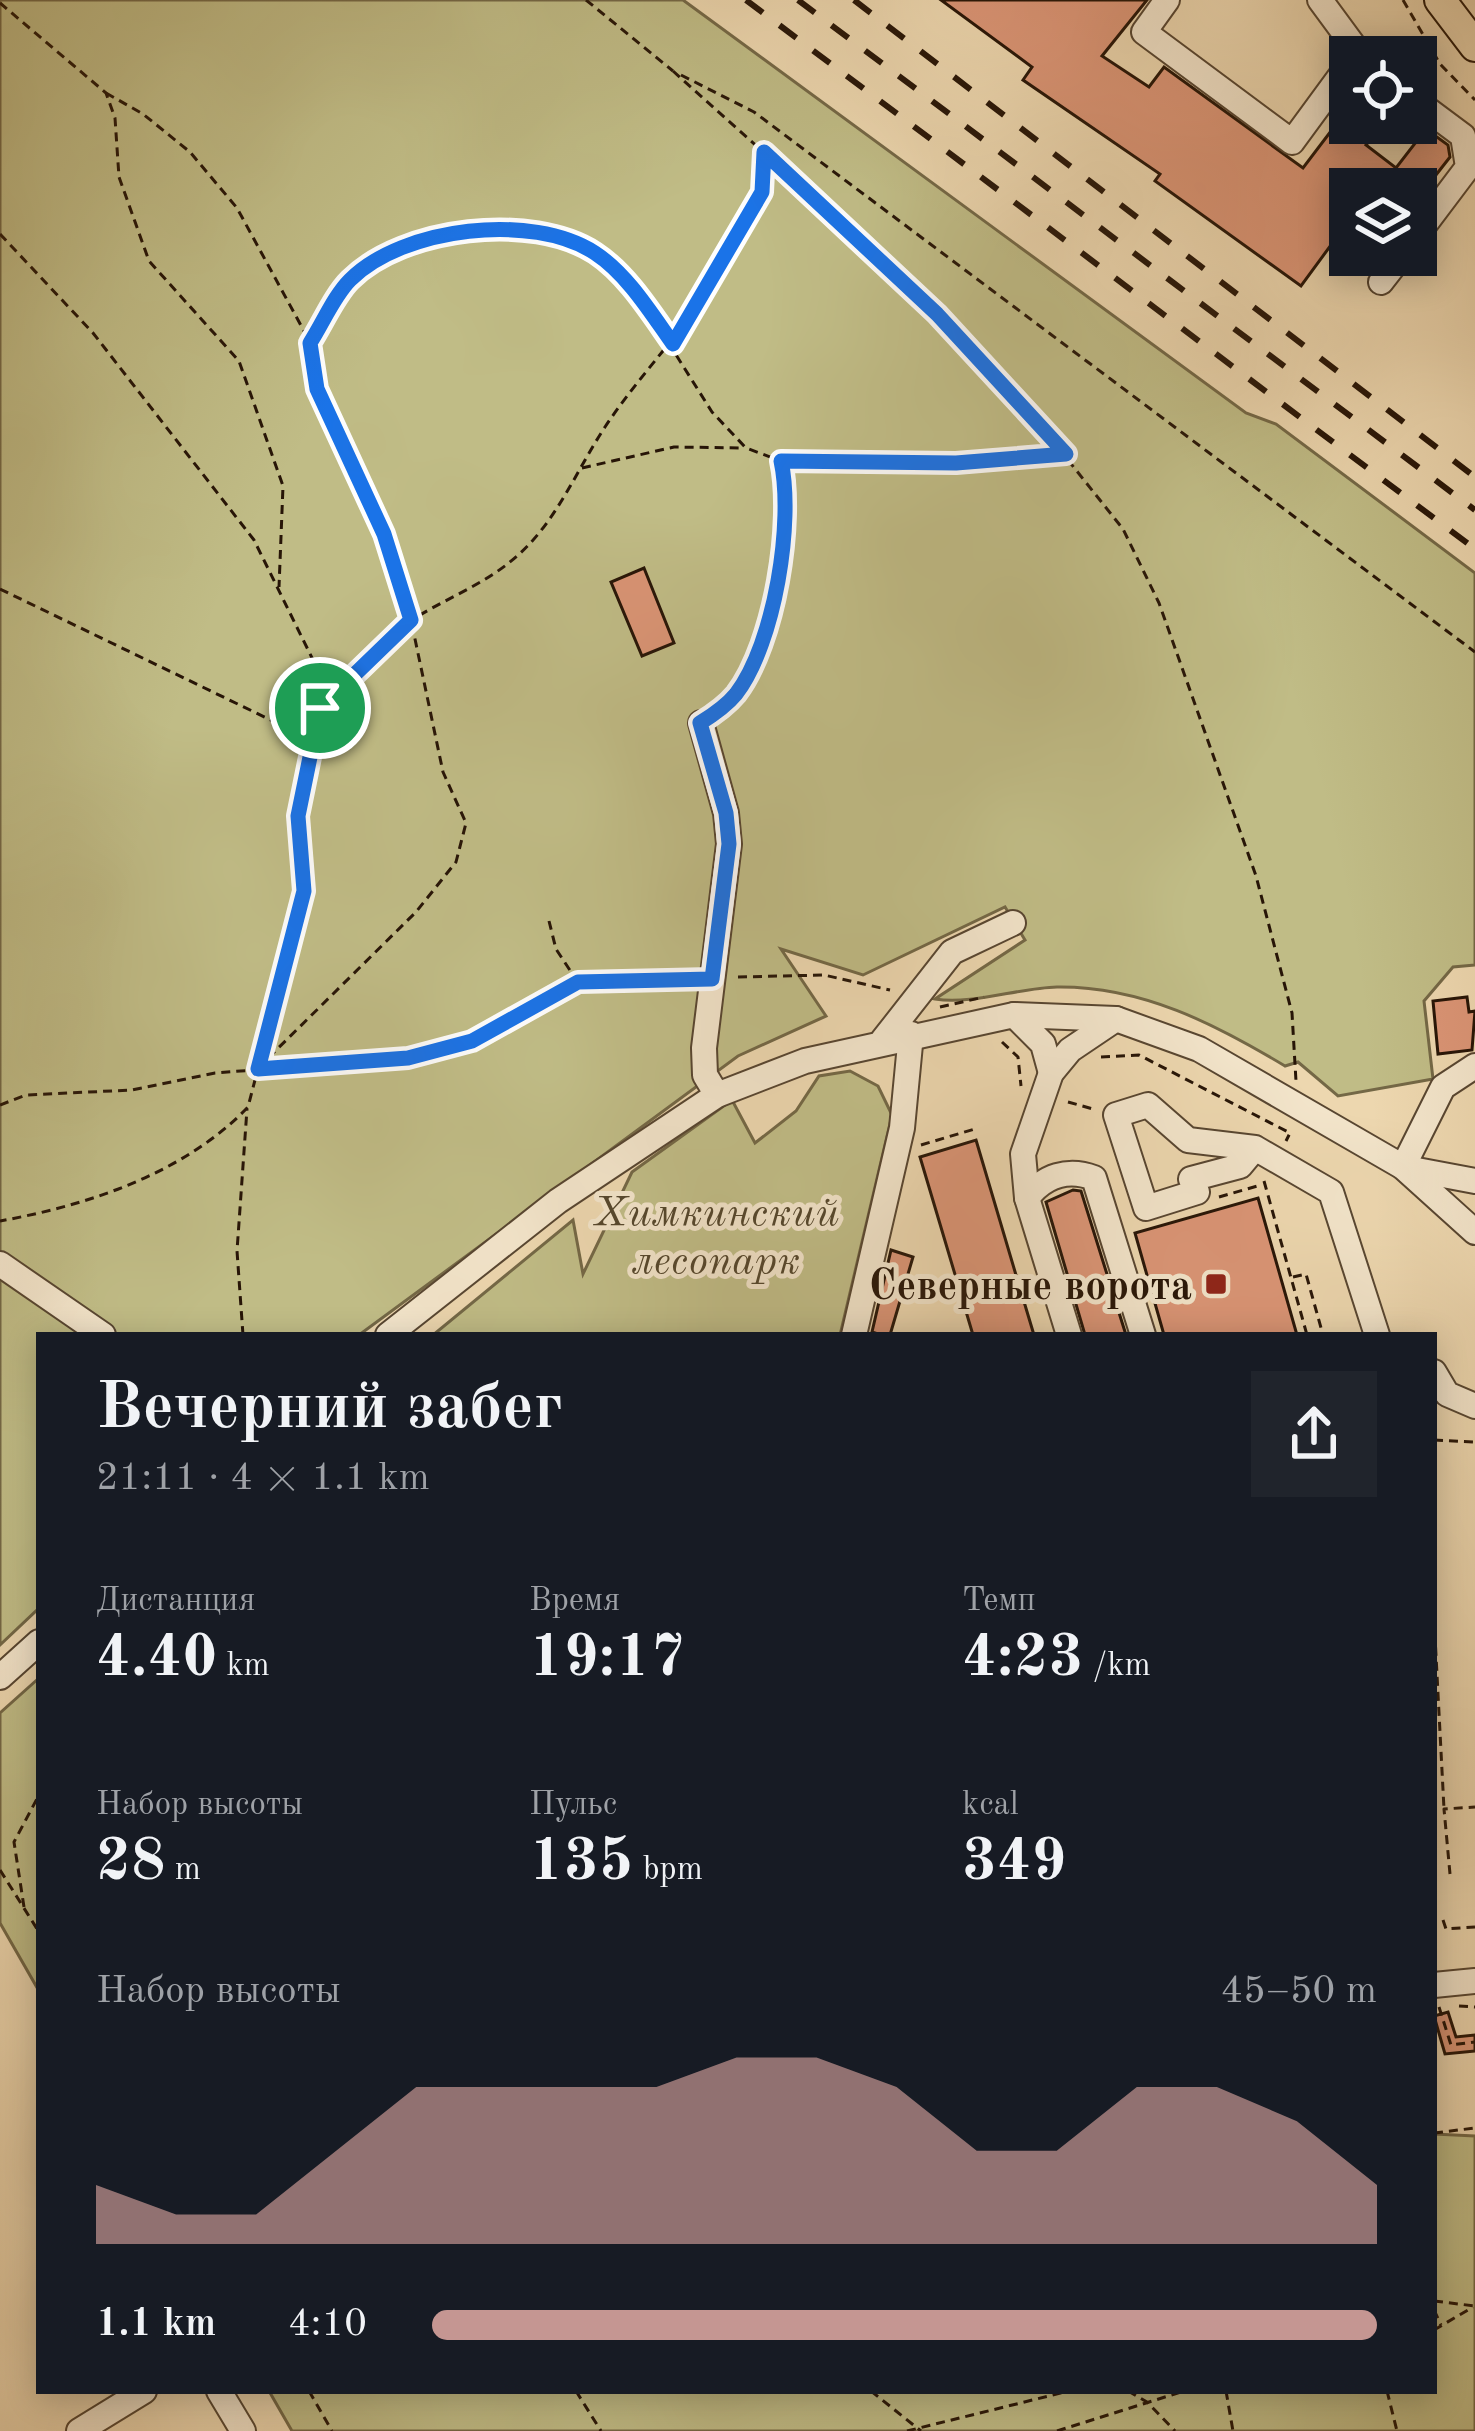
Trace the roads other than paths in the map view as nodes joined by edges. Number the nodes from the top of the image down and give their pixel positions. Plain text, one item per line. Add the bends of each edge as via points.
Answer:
1 (1166, 0) edge
2 (1320, 0) edge
3 (1440, 0) edge
4 (1343, 36) edge
5 (1475, 46) edge
6 (1329, 93) edge
7 (1437, 117) edge
8 (1437, 208) edge
9 (1386, 276) edge
10 (1382, 282) dead end
11 (700, 723) road end
12 (1013, 923) dead end
13 (1014, 1016) junction
14 (1116, 1019) junction
15 (910, 1034) junction
16 (883, 1040) junction
17 (1475, 1066) edge
18 (1051, 1072) junction
19 (717, 1095) junction
20 (1255, 1148) junction
21 (1403, 1167) junction
22 (1475, 1181) edge
23 (1027, 1198) junction
24 (1475, 1232) edge
25 (0, 1264) edge
26 (99, 1332) edge
27 (392, 1332) edge
28 (855, 1332) edge
29 (1068, 1332) edge
30 (1142, 1332) edge
31 (1376, 1332) edge
32 (1437, 1377) edge
33 (1475, 1406) edge
34 (36, 1645) edge
35 (0, 1678) edge
36 (1475, 1981) edge
37 (1437, 1985) edge
38 (139, 2394) edge
39 (221, 2394) edge
40 (79, 2431) edge
41 (243, 2431) edge

1 - 6 street via 1144,32 1292,142
2 - 4 street
3 - 5 main road
7 - 8 street via 1463,136 1468,167
9 - 10 street
11 - 19 street via 729,844 705,1075
12 - 16 street via 952,952
13 - 14 street
13 - 15 street
13 - 18 street via 1043,1044
14 - 18 street
14 - 21 street via 1224,1061
15 - 16 street
15 - 28 street via 896,1153
16 - 19 street
17 - 21 street via 1443,1088
18 - 23 street via 1023,1154
19 - 27 street via 558,1202
20 - 20 street via 1188,1140 1148,1105 1116,1115 1145,1208 1197,1192 1192,1179 1240,1166
20 - 31 street via 1331,1192
21 - 22 street
21 - 24 street
23 - 29 street
23 - 30 street via 1039,1181 1076,1171 1094,1178
25 - 26 street
32 - 33 street via 1447,1394
34 - 35 street
36 - 37 street
38 - 40 street
39 - 41 street

